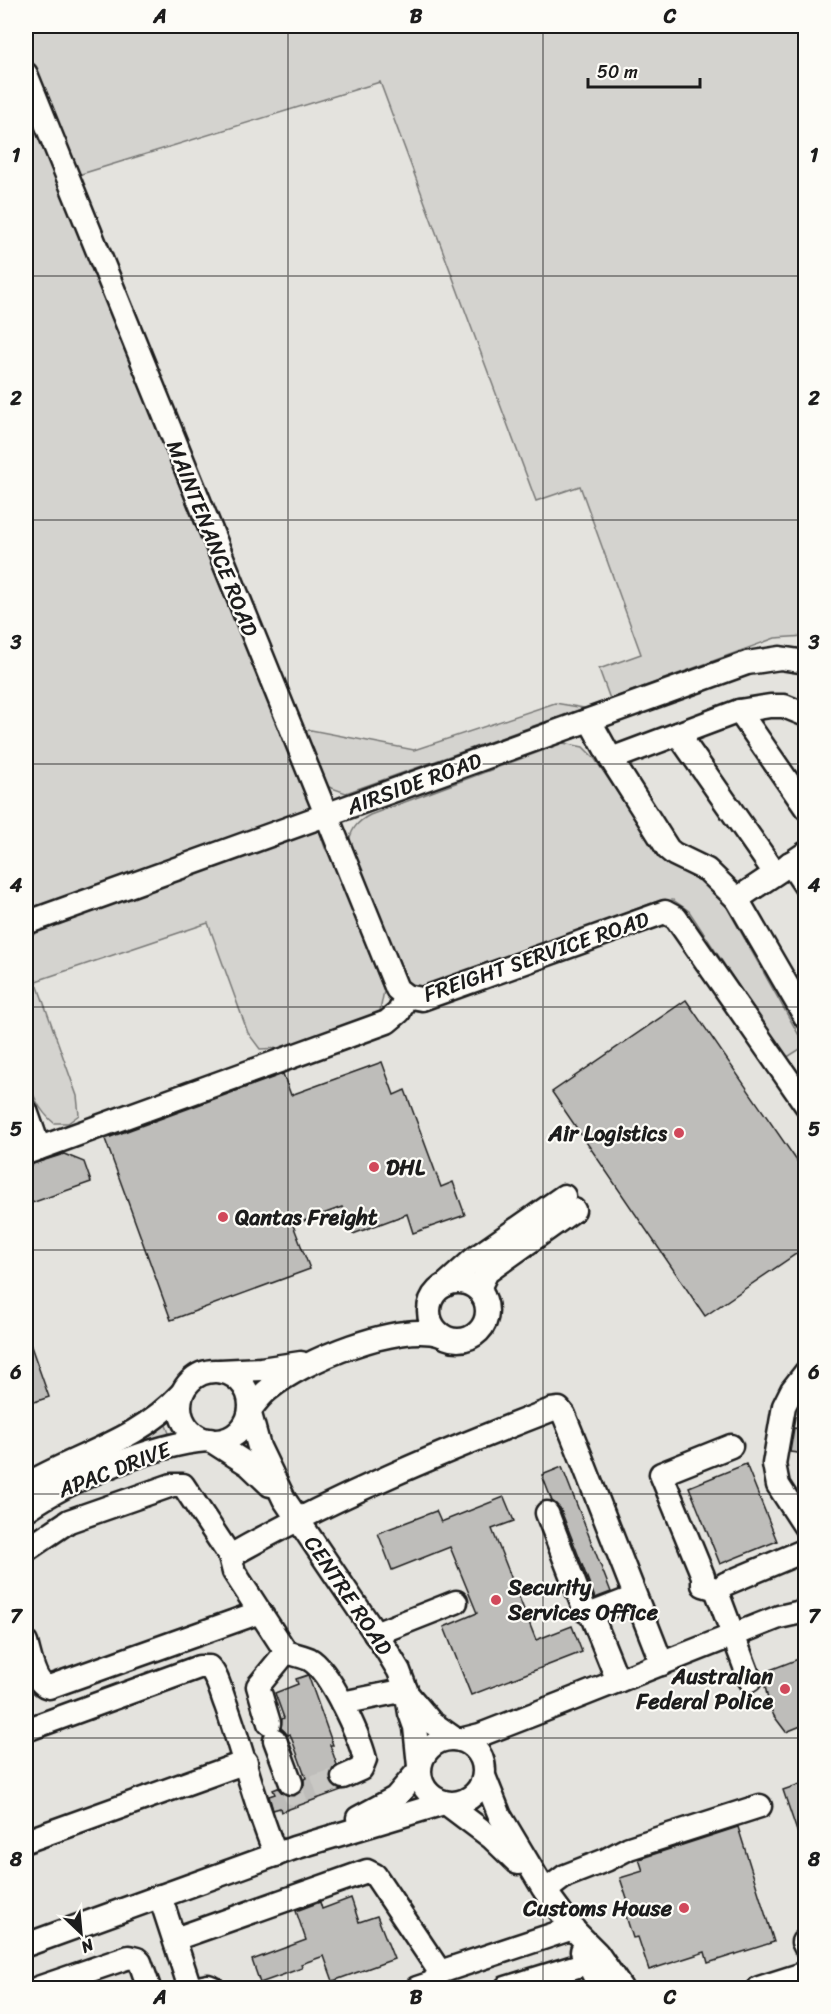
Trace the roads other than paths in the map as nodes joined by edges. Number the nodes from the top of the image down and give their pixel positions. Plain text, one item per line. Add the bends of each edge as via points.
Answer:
1 (26, 74) edge
2 (806, 662) edge
3 (739, 711) junction
4 (806, 715) edge
5 (590, 720) junction
6 (678, 734) junction
7 (611, 759) junction
8 (806, 808) edge
9 (325, 815) junction
10 (790, 863) edge
11 (806, 887) edge
12 (737, 899) junction
13 (26, 923) edge
14 (406, 996) junction
15 (806, 1018) edge
16 (806, 1105) edge
17 (27, 1119) edge
18 (32, 1150) edge
19 (438, 1292) junction
20 (483, 1296) junction
21 (441, 1335) junction
22 (378, 1338) junction
23 (320, 1359) junction
24 (216, 1371) junction
25 (806, 1372) edge
26 (182, 1393) junction
27 (806, 1398) edge
28 (250, 1412) junction
29 (208, 1440) junction
30 (731, 1446) dead end
31 (26, 1485) edge
32 (284, 1499) junction
33 (806, 1504) edge
34 (26, 1510) edge
35 (547, 1513) dead end
36 (297, 1519) junction
37 (806, 1528) edge
38 (26, 1550) edge
39 (806, 1550) edge
40 (230, 1556) junction
41 (711, 1583) junction
42 (635, 1597) junction
43 (806, 1599) edge
44 (456, 1602) dead end
45 (806, 1611) edge
46 (260, 1612) junction
47 (591, 1614) junction
48 (779, 1617) junction
49 (739, 1633) junction
50 (375, 1634) junction
51 (26, 1643) edge
52 (286, 1652) junction
53 (662, 1664) junction
54 (750, 1680) dead end
55 (618, 1681) junction
56 (406, 1692) junction
57 (342, 1703) junction
58 (560, 1704) junction
59 (26, 1730) edge
60 (458, 1739) junction
61 (246, 1762) junction
62 (419, 1768) junction
63 (484, 1773) junction
64 (343, 1777) tunnel mouth
65 (291, 1783) dead end
66 (445, 1803) junction
67 (760, 1806) dead end
68 (26, 1841) edge
69 (285, 1851) junction
70 (548, 1887) junction
71 (160, 1896) junction
72 (573, 1929) junction
73 (175, 1939) junction
74 (26, 1945) edge
75 (587, 1963) junction
76 (440, 1972) junction
77 (806, 1973) edge
78 (39, 1989) edge
79 (149, 1989) edge
80 (190, 1989) edge
81 (198, 1989) edge
82 (213, 1989) edge
83 (417, 1989) edge
84 (506, 1989) edge
85 (600, 1989) edge
86 (621, 1989) edge
87 (638, 1989) edge
88 (759, 1989) edge

1 - 9 street, MAINTENANCE ROAD
2 - 5 street, AIRSIDE ROAD via 780,658 747,663
3 - 4 street via 784,706
3 - 6 street
3 - 8 street
5 - 7 street
5 - 9 street, AIRSIDE ROAD
6 - 7 street
6 - 10 street
7 - 12 street via 668,849 707,870
9 - 13 street, AIRSIDE ROAD
9 - 14 street, MAINTENANCE ROAD via 397,989
10 - 11 street
10 - 12 street
12 - 15 street
14 - 16 street, FREIGHT SERVICE ROAD via 422,999 665,912 676,918
14 - 18 street, FREIGHT SERVICE ROAD via 399,1012 387,1022
17 - 18 street
19 - 20 street via 451,1283 466,1283
19 - 20 street via 475,1258 569,1203 487,1272 481,1281
19 - 21 street via 429,1315
19 - 22 street via 405,1324
20 - 21 street via 487,1313 480,1330 465,1339
21 - 22 street via 408,1332
22 - 23 street
23 - 24 street via 277,1368
23 - 28 street via 269,1389
24 - 26 street via 198,1376
24 - 28 street via 230,1374 242,1383 249,1397
25 - 37 street via 784,1406 775,1472 782,1492
26 - 29 street via 180,1411 184,1423
26 - 31 street, APAC DRIVE via 133,1434
27 - 33 street via 796,1410 789,1462 791,1481
28 - 29 street via 235,1435
28 - 32 street, CENTRE ROAD via 259,1447
29 - 32 street, CENTRE ROAD via 249,1465
29 - 34 street, APAC DRIVE via 169,1446 86,1477 45,1496
30 - 41 street via 661,1474
32 - 36 street, CENTRE ROAD
35 - 47 street via 585,1611
36 - 40 street
36 - 42 street via 387,1476 559,1409
36 - 50 street, CENTRE ROAD
38 - 40 street via 69,1521 178,1484 186,1488
39 - 41 street
40 - 46 street via 234,1572
41 - 49 street
42 - 47 street
42 - 53 street
43 - 48 street
44 - 50 street
45 - 48 street
46 - 51 street via 49,1687 38,1678
46 - 52 street
47 - 55 street
48 - 49 street
49 - 53 street
49 - 54 street via 736,1645
50 - 56 street, CENTRE ROAD via 393,1660
52 - 57 street via 315,1663
52 - 65 street via 258,1686
53 - 55 street
55 - 58 street
56 - 57 street
56 - 60 street, CENTRE ROAD via 431,1722
56 - 62 street, CENTRE ROAD
57 - 64 street via 365,1759 361,1769
58 - 60 street via 480,1735
58 - 63 street via 508,1734
59 - 61 street via 204,1666 213,1671
60 - 62 street via 434,1744
60 - 63 street via 476,1749
61 - 68 street
61 - 69 street via 254,1795
62 - 66 street via 426,1791
62 - 69 street via 389,1802
63 - 66 street via 480,1788 471,1797 460,1803
63 - 70 street via 500,1816
66 - 69 street
66 - 70 street
67 - 70 street via 629,1848
69 - 71 street
70 - 72 street
70 - 87 street
71 - 73 street
71 - 74 street
72 - 75 street
72 - 76 street
72 - 86 street via 597,1953
73 - 76 street via 367,1871 375,1875
73 - 80 street
75 - 84 street
75 - 85 street
76 - 83 street via 432,1983
77 - 88 street
78 - 79 street via 129,1957 140,1962
81 - 82 street

